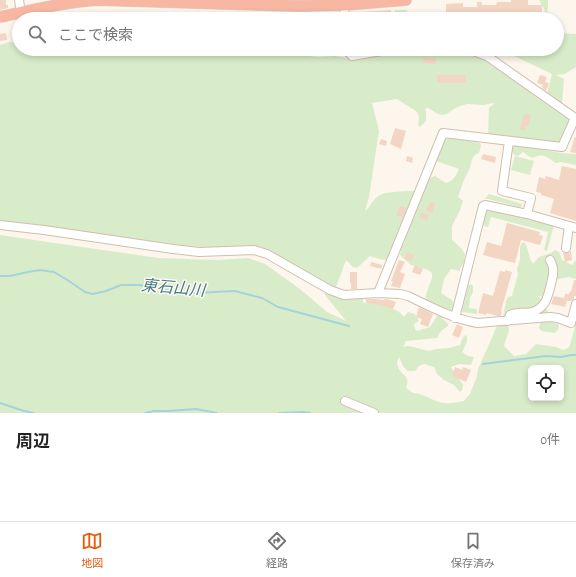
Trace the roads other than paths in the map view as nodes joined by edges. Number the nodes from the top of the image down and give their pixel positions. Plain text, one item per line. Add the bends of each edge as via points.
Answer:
1 (19, 0) edge
2 (130, 0) edge
3 (406, 0) edge
4 (83, 1) edge
5 (197, 2) edge
6 (257, 2) edge
7 (373, 2) edge
8 (340, 4) edge
9 (21, 12) edge
10 (26, 12) edge
11 (12, 15) edge
12 (0, 17) edge
13 (487, 56) edge
14 (576, 119) edge
15 (509, 141) junction
16 (523, 214) junction
17 (0, 225) edge
18 (572, 227) edge
19 (566, 248) dead end
20 (550, 260) dead end
21 (378, 293) junction
22 (576, 304) edge
23 (455, 318) junction
24 (508, 321) junction
25 (573, 324) edge
26 (345, 401) dead end
27 (374, 413) edge

1 - 9 street
2 - 4 highway
2 - 5 highway
3 - 7 highway
4 - 10 highway
5 - 6 highway
6 - 8 highway via 299,6
7 - 8 highway
11 - 12 highway
13 - 14 street
14 - 15 street via 562,147
15 - 16 street via 502,191 531,198
15 - 21 street via 444,133
16 - 18 street
16 - 23 street via 483,206
17 - 21 street via 173,250 254,250 267,254 330,290 344,295
18 - 19 street
20 - 24 street via 553,274 546,302 532,312 513,313
21 - 23 street via 408,296
22 - 25 street
23 - 24 street via 478,323
24 - 25 street via 550,317
26 - 27 street

